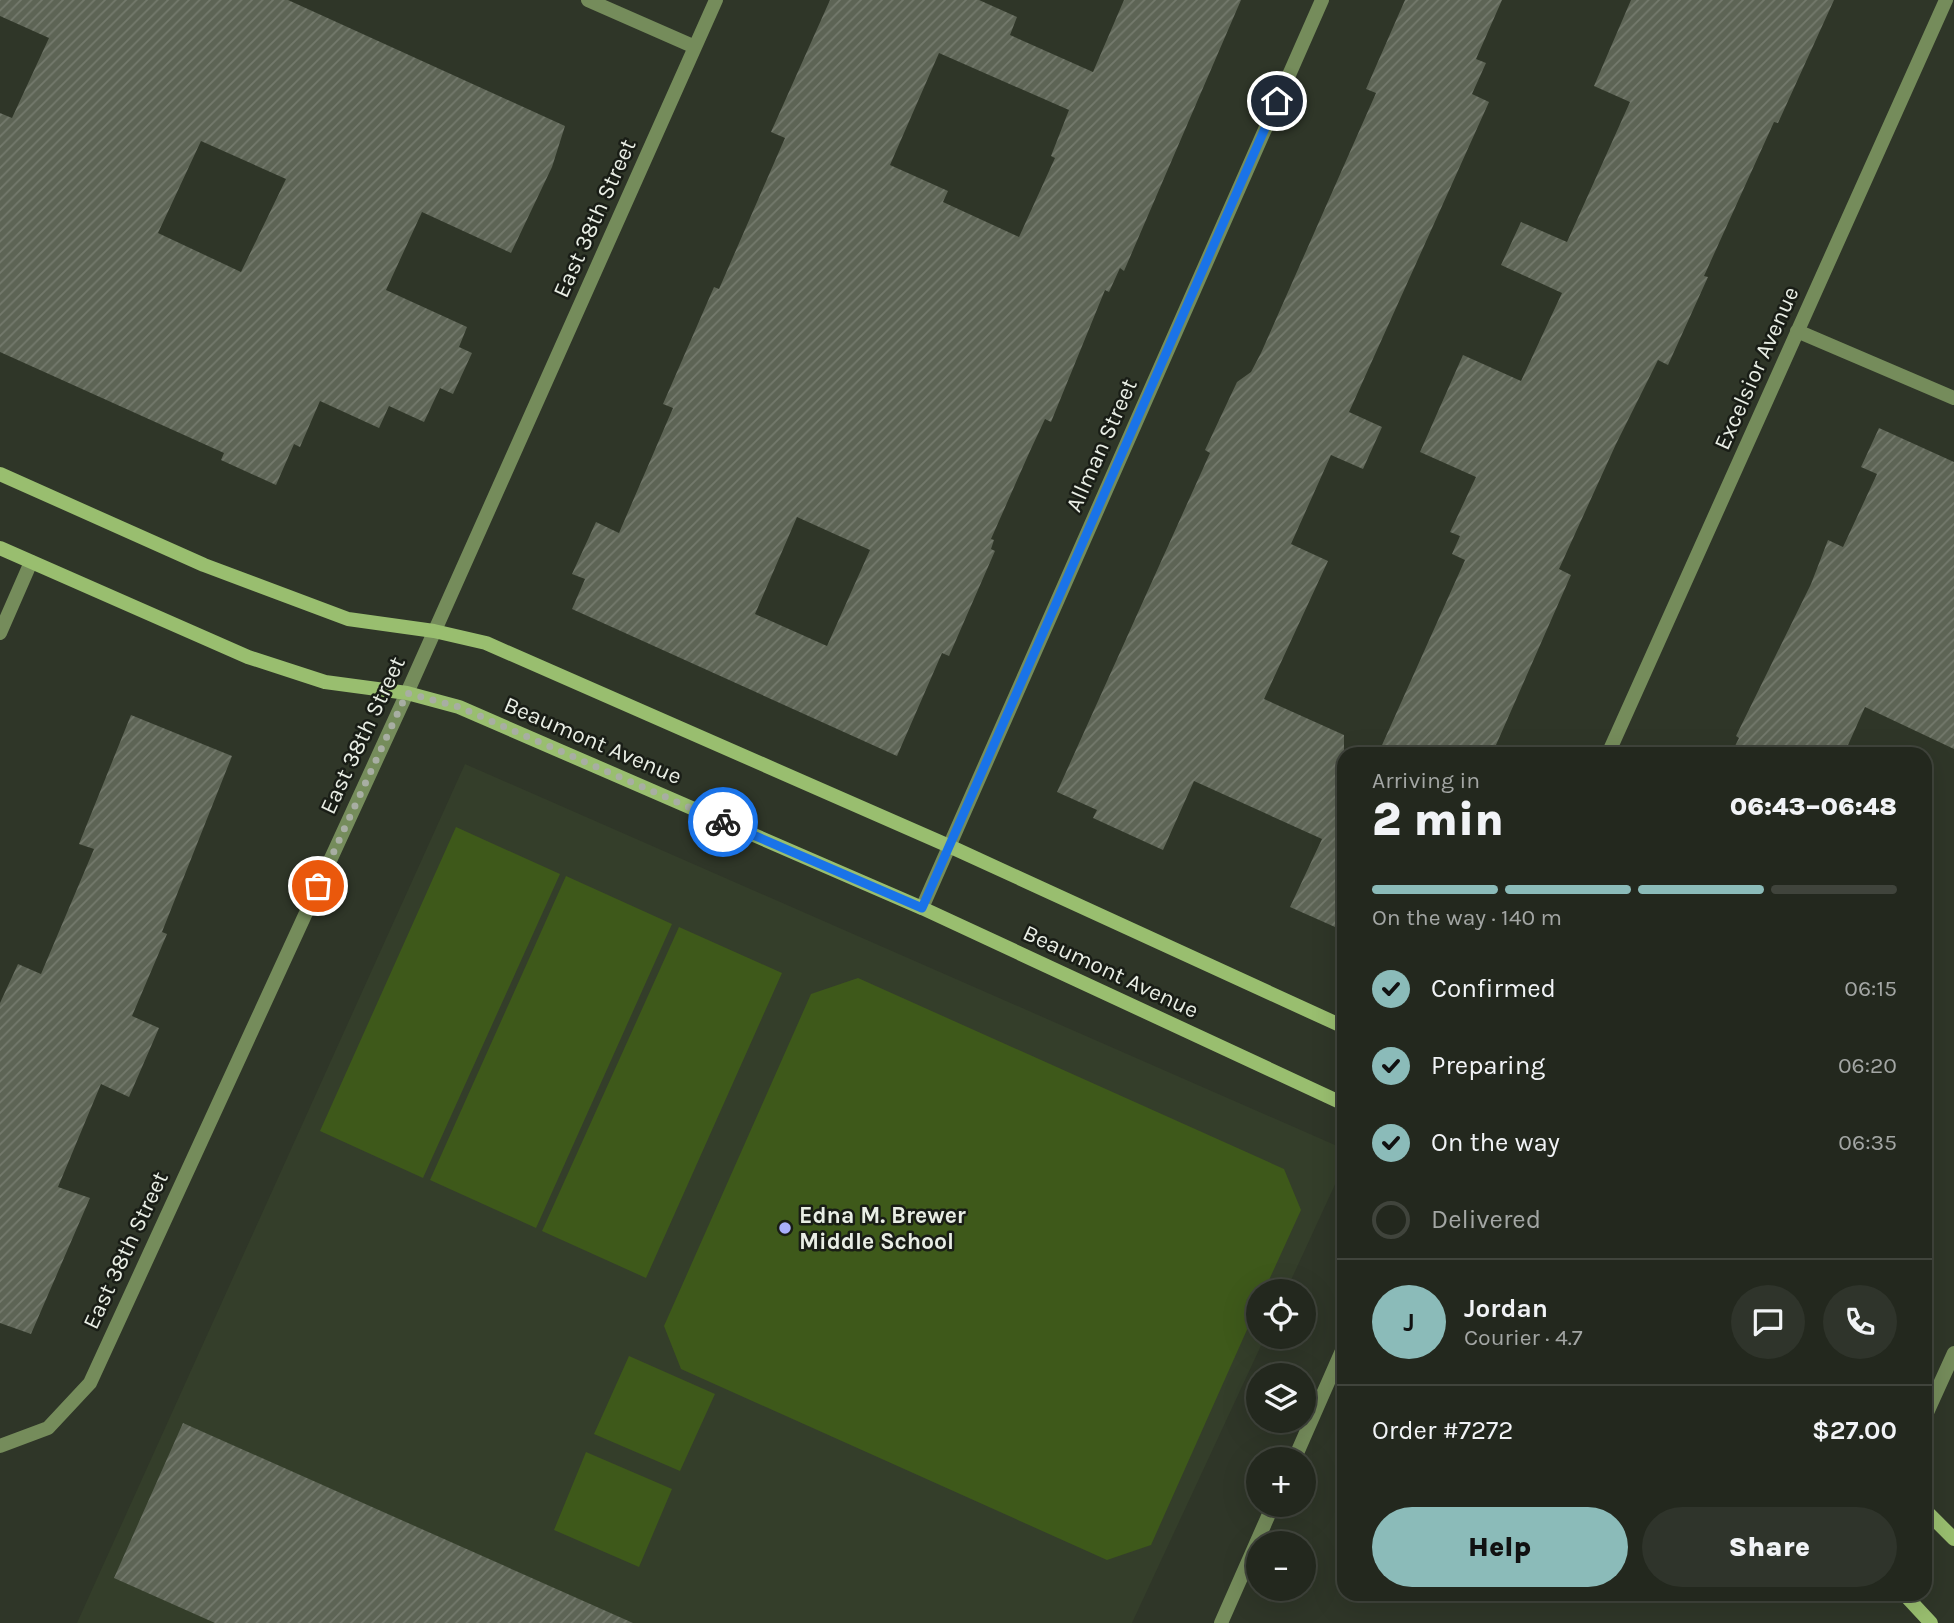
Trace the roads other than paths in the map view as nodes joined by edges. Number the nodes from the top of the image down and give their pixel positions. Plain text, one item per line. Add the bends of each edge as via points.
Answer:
1 (588, 0) edge
2 (716, 0) edge
3 (1322, 0) edge
4 (1946, 0) edge
5 (695, 47) junction
6 (1797, 331) junction
7 (1954, 398) edge
8 (0, 474) edge
9 (0, 548) edge
10 (31, 562) junction
11 (435, 631) junction
12 (0, 633) edge
13 (407, 693) junction
14 (1611, 747) edge
15 (948, 846) junction
16 (922, 908) junction
17 (1337, 1024) edge
18 (1337, 1101) edge
19 (1954, 1353) edge
20 (1337, 1362) edge
21 (1932, 1402) edge
22 (0, 1447) edge
23 (1300, 1447) edge
24 (1268, 1517) edge
25 (1932, 1517) edge
26 (1954, 1539) edge
27 (1910, 1601) edge
28 (1221, 1623) edge
29 (1931, 1623) edge

1 - 5 street
2 - 5 street, East 38th Street
3 - 15 street, Allman Street
4 - 6 street, Excelsior Avenue
5 - 11 street, East 38th Street
6 - 7 street
6 - 14 street, Excelsior Avenue
8 - 11 main road, Beaumont Avenue via 204,565 348,619
9 - 10 main road, Beaumont Avenue
10 - 12 street
10 - 13 main road, Beaumont Avenue via 248,657 325,682
11 - 13 street, East 38th Street
11 - 15 main road, Beaumont Avenue via 486,643
13 - 16 main road, Beaumont Avenue via 459,707
13 - 22 street, East 38th Street via 90,1383 48,1428
15 - 16 street, Allman Street
15 - 17 main road, Beaumont Avenue
16 - 18 main road, Beaumont Avenue
19 - 21 street
20 - 23 street
24 - 28 street
25 - 26 main road
27 - 29 main road

